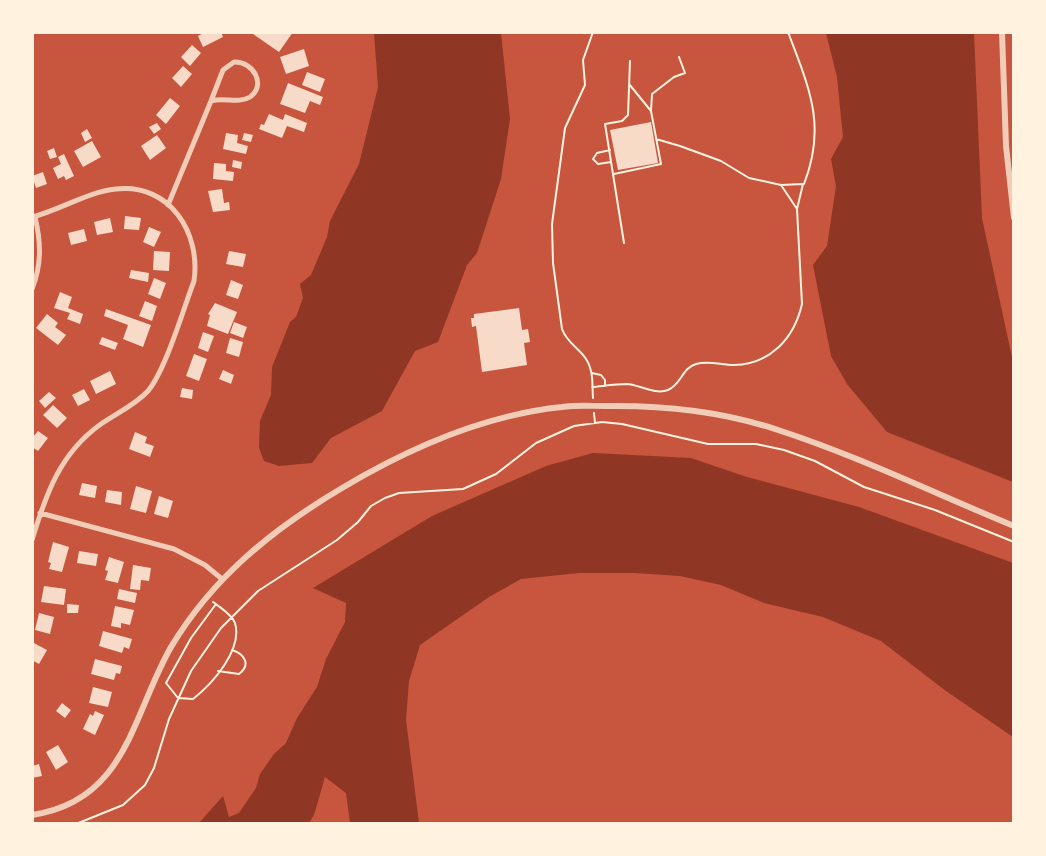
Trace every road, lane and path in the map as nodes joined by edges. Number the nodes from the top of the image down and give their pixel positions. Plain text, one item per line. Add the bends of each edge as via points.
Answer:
1 (593, 32) edge
2 (788, 32) edge
3 (1002, 32) edge
4 (1013, 32) edge
5 (679, 56) dead end
6 (1014, 59) edge
7 (630, 61) dead end
8 (629, 84) junction
9 (211, 101) junction
10 (650, 111) junction
11 (656, 139) junction
12 (610, 150) junction
13 (612, 162) junction
14 (614, 174) junction
15 (803, 184) junction
16 (781, 185) junction
17 (168, 205) junction
18 (797, 209) junction
19 (34, 217) edge
20 (1014, 218) edge
21 (624, 243) dead end
22 (32, 289) edge
23 (592, 373) junction
24 (605, 386) junction
25 (592, 387) junction
26 (594, 406) junction
27 (595, 423) junction
28 (40, 513) junction
29 (1014, 526) edge
30 (32, 540) edge
31 (1014, 542) edge
32 (222, 579) junction
33 (212, 601) dead end
34 (216, 604) junction
35 (231, 617) junction
36 (232, 650) junction
37 (218, 671) junction
38 (178, 698) junction
39 (32, 815) edge
40 (76, 824) edge

1 - 23 path via 583,60 585,85 565,128 552,241 562,329 565,338 586,358
2 - 15 path via 811,94 816,127 812,161
3 - 20 street via 1006,146
4 - 6 path
5 - 10 path via 685,73 674,77 652,94
7 - 8 path
8 - 10 path
8 - 12 path via 626,118 605,124
9 - 9 street via 250,97 257,83 253,69 242,62 228,65
9 - 17 street
10 - 11 path
11 - 14 path via 661,164
11 - 16 path via 721,161 749,178
12 - 13 path
12 - 13 path via 597,152 593,159 598,164
13 - 14 path
14 - 21 path
15 - 16 path
15 - 18 path
16 - 18 path
17 - 19 street via 144,192 116,189
17 - 28 street via 188,229 194,243 196,268 194,282 160,371 138,400 100,424 76,447 57,473
18 - 24 path via 802,304 799,319 783,345 770,356 750,363 695,364 685,370 669,390 656,391 627,384
19 - 22 street via 40,263
23 - 24 path via 601,375
23 - 25 path
24 - 25 path
25 - 26 path
26 - 27 path
26 - 29 street via 684,409 777,429
26 - 32 street via 562,406 518,415 416,448 375,468 304,511 254,548
27 - 31 path via 622,424 708,444 756,444 784,450 815,461 864,487 935,510
27 - 35 path via 574,426 536,443 496,474 463,489 399,493 385,498 371,506 337,540 258,591
28 - 30 street
28 - 32 street via 174,550 205,565
32 - 39 street via 171,647 128,744 106,776 63,807
33 - 34 path
34 - 35 path
34 - 38 path via 191,638 166,683
35 - 36 path via 236,633
35 - 38 path via 203,651
36 - 37 path
36 - 37 path via 245,659 244,670 239,674
37 - 38 path via 192,699
38 - 40 path via 145,785 123,805

